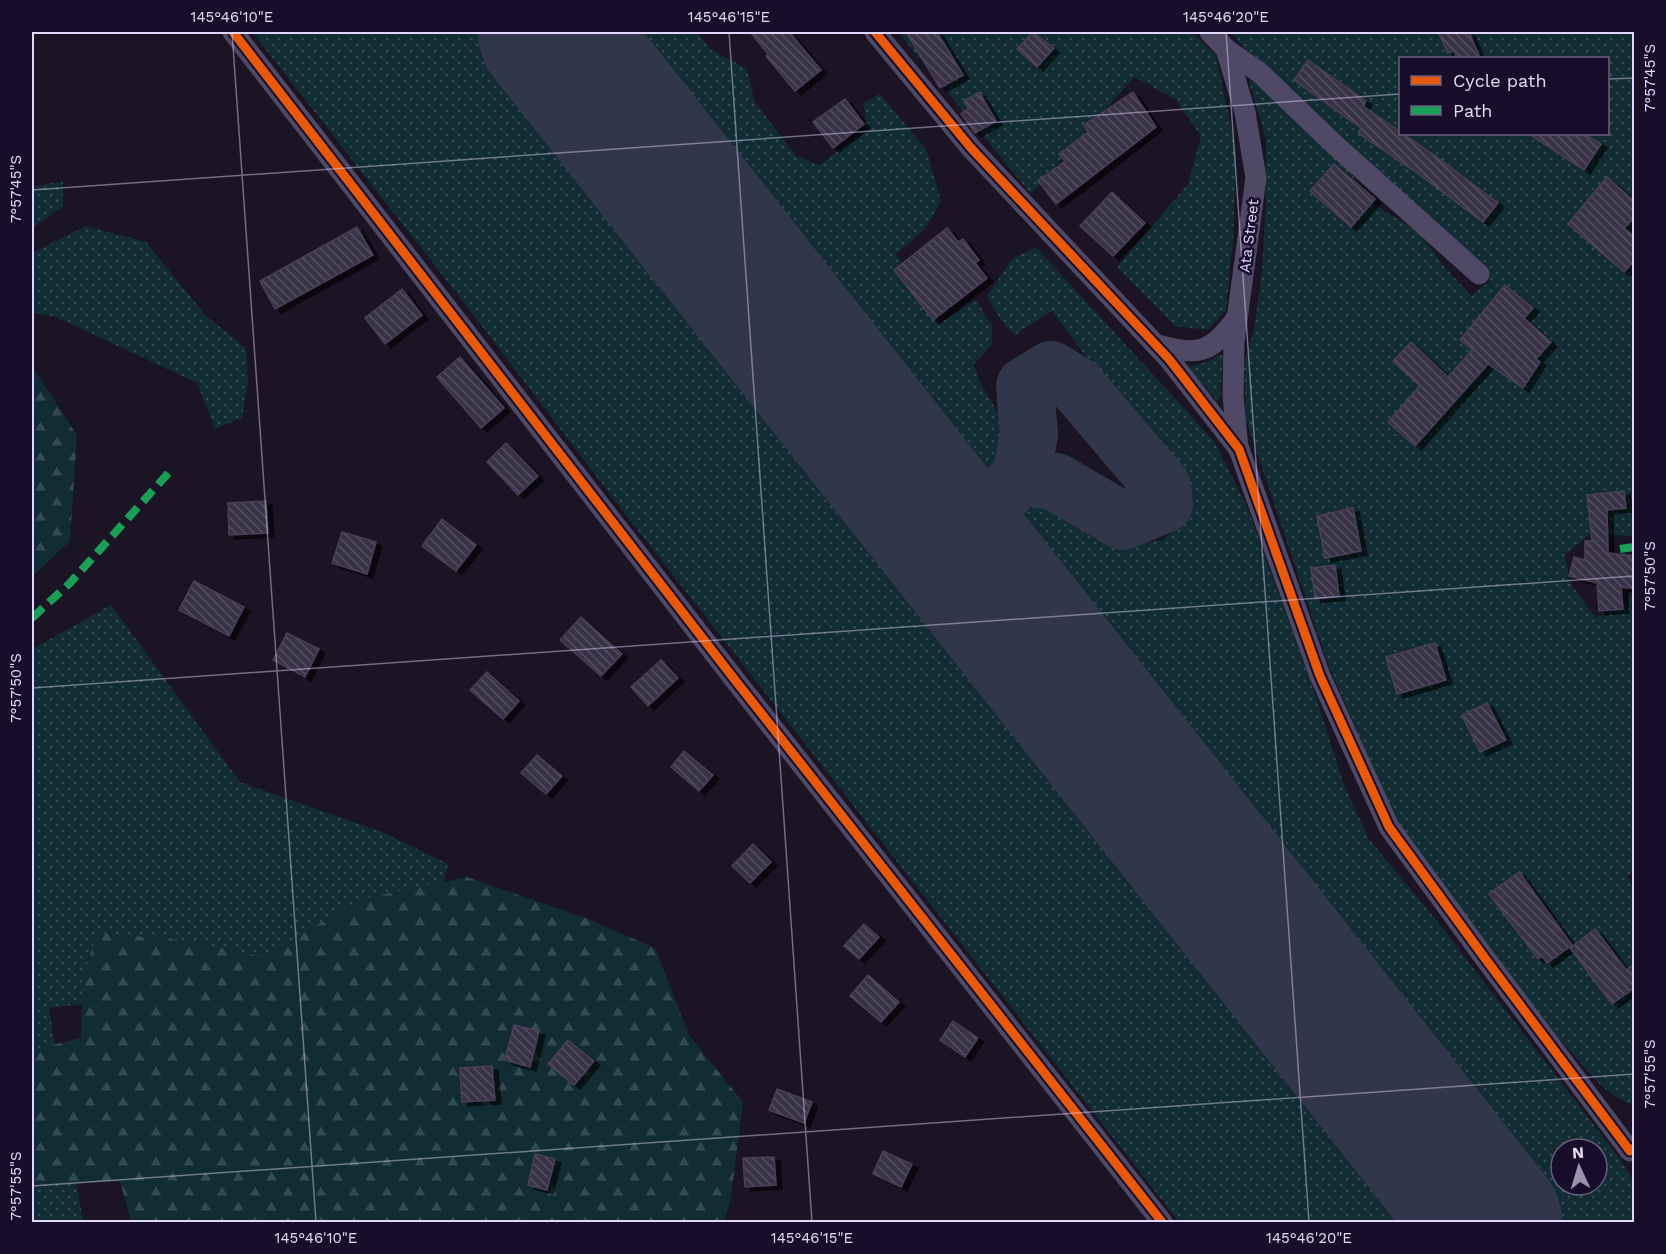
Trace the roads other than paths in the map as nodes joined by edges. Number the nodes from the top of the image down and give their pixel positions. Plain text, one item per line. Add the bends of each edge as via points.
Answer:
1 (233, 32) edge
2 (875, 32) edge
3 (1210, 32) edge
4 (1226, 49) junction
5 (1479, 273) dead end
6 (1238, 316) junction
7 (1155, 344) junction
8 (1239, 449) junction
9 (1635, 1148) edge
10 (1162, 1222) edge

1 - 10 street via 720,661
2 - 7 street via 971,148
3 - 4 street, Ata Street
4 - 5 street via 1260,73
4 - 6 street, Ata Street via 1245,112 1256,177
6 - 7 street via 1216,343 1198,350 1182,352
6 - 8 street, Ata Street via 1233,396
7 - 8 street
8 - 9 street via 1320,676 1389,827 1630,1151

